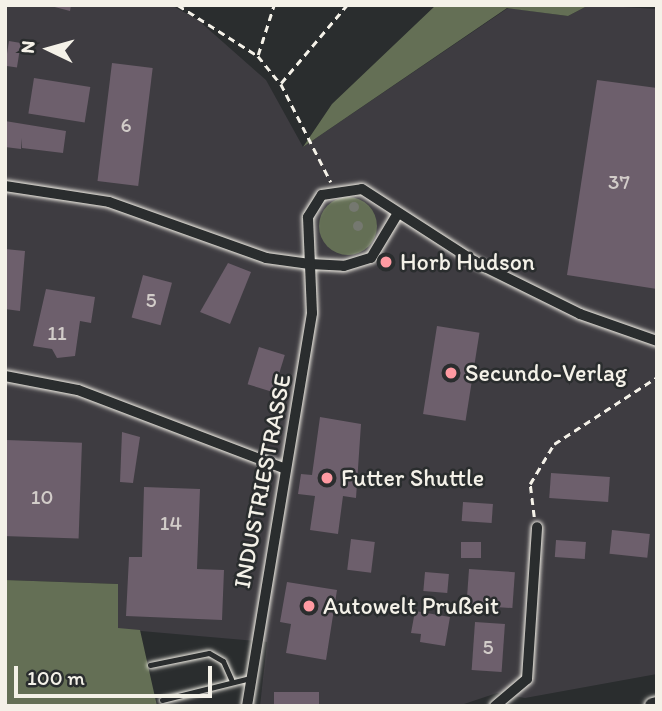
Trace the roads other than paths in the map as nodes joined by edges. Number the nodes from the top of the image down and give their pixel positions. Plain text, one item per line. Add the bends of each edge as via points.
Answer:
1 (5, 186) edge
2 (398, 213) junction
3 (310, 264) junction
4 (657, 341) edge
5 (5, 376) edge
6 (286, 469) junction
7 (537, 527) road end
8 (150, 665) dead end
9 (250, 678) junction
10 (231, 679) junction
11 (162, 700) dead end
12 (247, 706) edge
13 (495, 706) edge

1 - 3 street via 109,202 266,258
2 - 3 street via 371,258 358,265
2 - 3 street, INDUSTRIESTRASSE via 362,189 334,188 309,217
2 - 4 street via 533,291
3 - 6 street, INDUSTRIESTRASSE via 312,313
5 - 6 street via 78,390
6 - 9 street, INDUSTRIESTRASSE
7 - 13 street via 527,679
8 - 10 lane via 209,653 223,661
9 - 10 lane
9 - 12 street, INDUSTRIESTRASSE
10 - 11 lane

